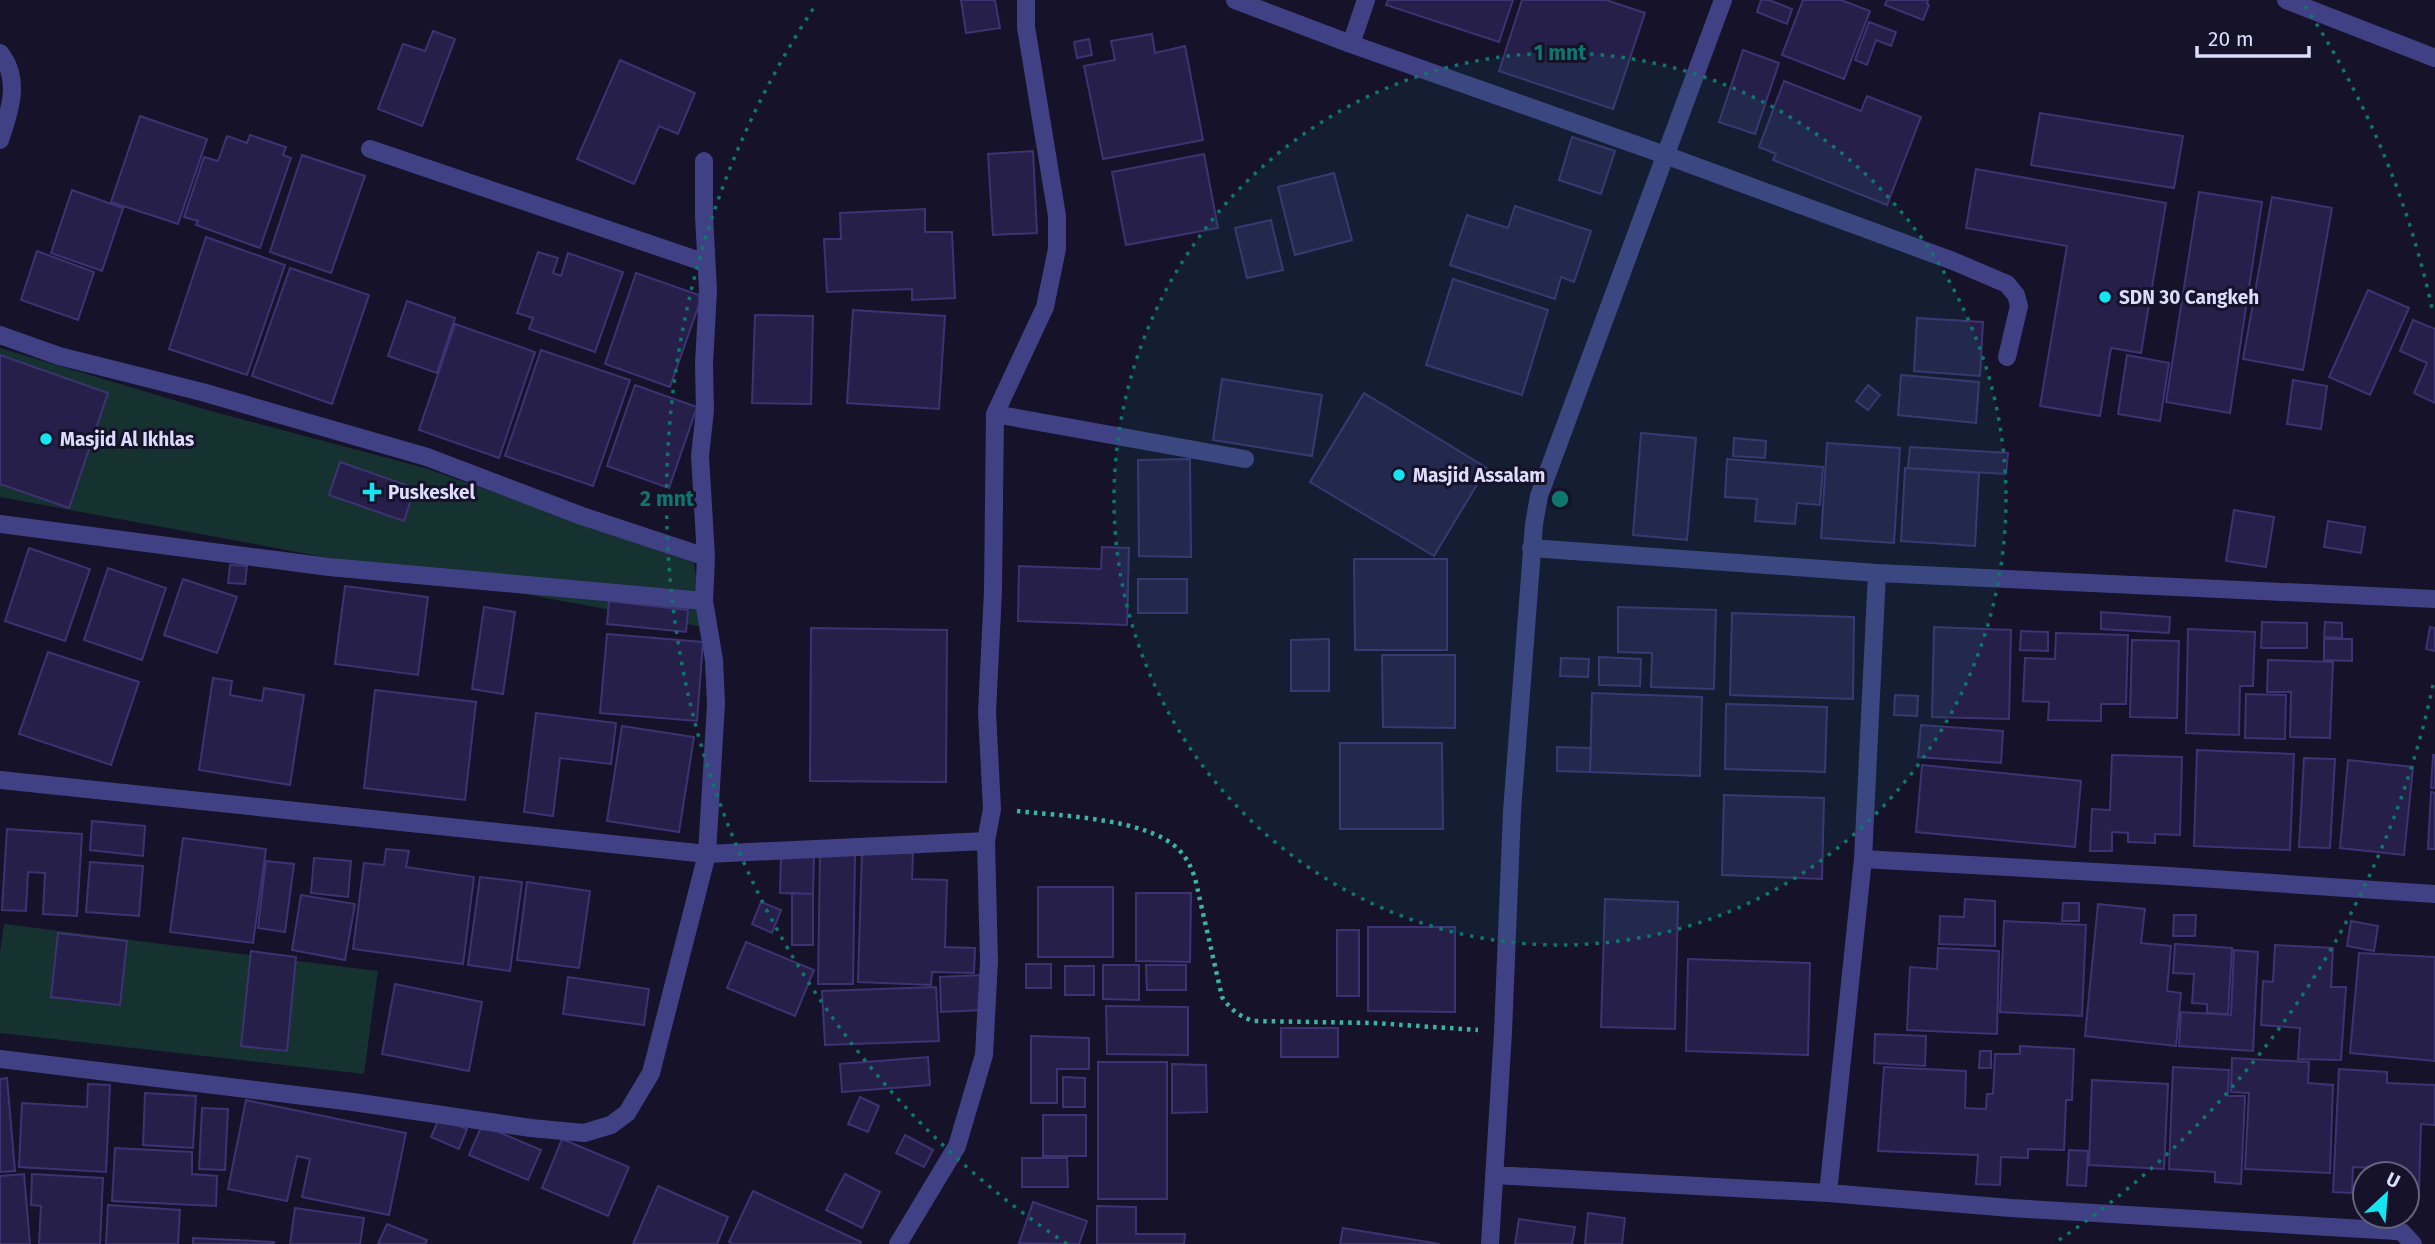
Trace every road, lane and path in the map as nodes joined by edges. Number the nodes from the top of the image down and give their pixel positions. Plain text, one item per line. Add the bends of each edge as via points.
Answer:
1 (1026, 0) edge
2 (1234, 0) edge
3 (1366, 0) edge
4 (1723, 0) edge
5 (2286, 0) edge
6 (1351, 44) junction
7 (0, 53) edge
8 (2435, 58) edge
9 (0, 140) edge
10 (370, 149) dead end
11 (1665, 155) junction
12 (705, 161) dead end
13 (706, 264) junction
14 (0, 335) edge
15 (2007, 357) dead end
16 (995, 414) junction
17 (1245, 459) dead end
18 (0, 524) edge
19 (1531, 548) junction
20 (706, 557) junction
21 (1877, 573) junction
22 (2435, 599) edge
23 (704, 601) junction
24 (0, 780) edge
25 (992, 808) junction
26 (986, 841) junction
27 (707, 854) junction
28 (1863, 859) junction
29 (2435, 894) edge
30 (1503, 1032) junction
31 (0, 1059) edge
32 (1494, 1175) junction
33 (1828, 1193) junction
34 (898, 1244) edge
35 (1490, 1244) edge
36 (2413, 1244) edge

1 - 16 street via 1026,27 1057,216 1057,248 1045,307
2 - 6 street
3 - 6 street
4 - 11 street
5 - 8 street
6 - 11 street
7 - 9 street via 13,87
10 - 13 street
11 - 15 street via 2007,284 2019,306
11 - 19 street via 1539,496
12 - 13 street
13 - 20 street via 705,410 700,456
14 - 20 street via 59,356 428,457
16 - 17 street
16 - 25 street via 987,712
18 - 23 street via 329,567
19 - 21 street
19 - 30 street
20 - 23 street
21 - 22 street
21 - 28 street
23 - 27 street via 716,704
24 - 27 street
25 - 26 street
25 - 30 path via 1139,828 1177,848 1195,877 1222,997 1242,1017
26 - 27 street
26 - 34 street via 989,961 985,1055 957,1146
27 - 31 street via 651,1073 626,1113 611,1125 584,1133
28 - 29 street
28 - 33 street
30 - 32 street
32 - 33 street
32 - 35 street
33 - 36 street via 2397,1231

